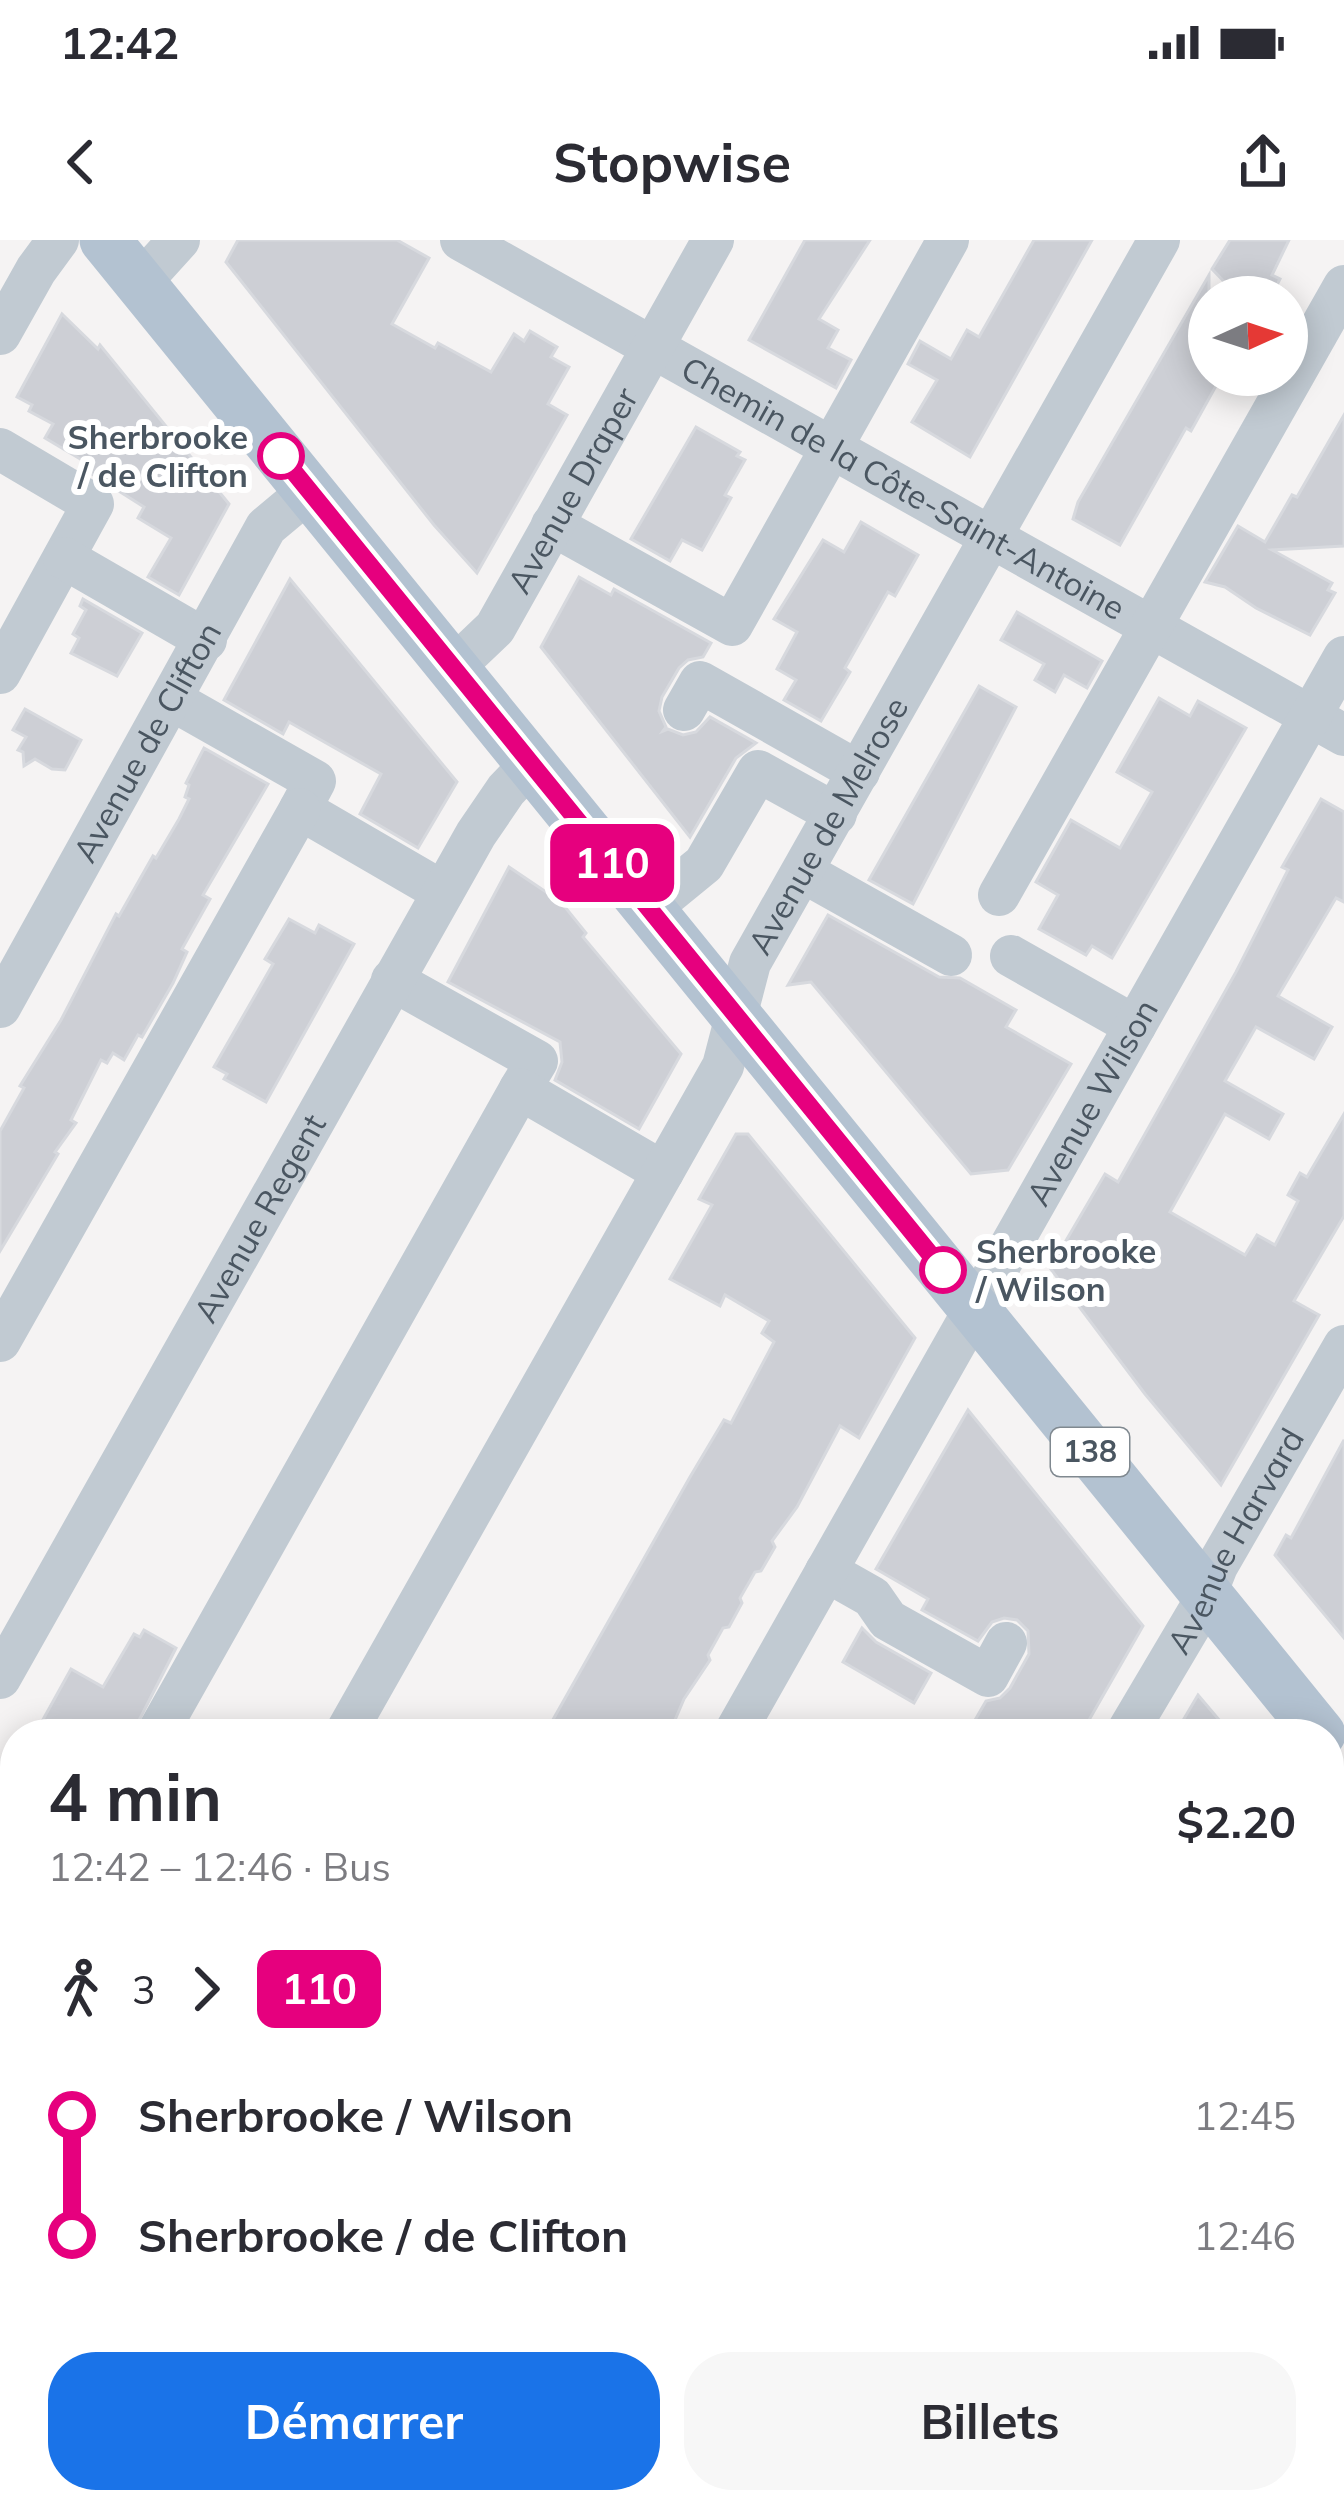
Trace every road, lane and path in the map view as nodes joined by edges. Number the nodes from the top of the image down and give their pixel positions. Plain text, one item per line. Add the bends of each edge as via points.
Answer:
1 (58, 240) edge
2 (105, 240) edge
3 (179, 240) edge
4 (461, 240) edge
5 (713, 240) edge
6 (948, 240) edge
7 (1159, 240) edge
8 (140, 283) junction
9 (1344, 286) edge
10 (0, 334) edge
11 (653, 347) junction
12 (832, 446) junction
13 (0, 449) edge
14 (309, 490) junction
15 (552, 525) junction
16 (992, 537) junction
17 (64, 558) junction
18 (732, 625) junction
19 (1150, 626) junction
20 (206, 640) junction
21 (1344, 658) edge
22 (453, 668) junction
23 (0, 673) edge
24 (172, 700) junction
25 (1328, 726) edge
26 (531, 764) junction
27 (860, 772) junction
28 (300, 809) junction
29 (836, 814) junction
30 (803, 872) junction
31 (443, 892) junction
32 (999, 895) dead end
33 (649, 909) junction
34 (951, 955) dead end
35 (1010, 956) dead end
36 (392, 980) junction
37 (0, 1007) edge
38 (735, 1016) junction
39 (1135, 1026) junction
40 (520, 1089) junction
41 (663, 1172) junction
42 (975, 1310) junction
43 (0, 1341) edge
44 (1344, 1346) edge
45 (826, 1571) junction
46 (1206, 1594) junction
47 (1006, 1643) dead end
48 (0, 1678) edge
49 (165, 1719) edge
50 (353, 1719) edge
51 (742, 1719) edge
52 (1135, 1719) edge
53 (1308, 1719) edge

1 - 10 street
2 - 8 main road, 138
3 - 8 street
4 - 11 street, Chemin de la Côte-Saint-Antoine
5 - 11 street, Avenue Draper
6 - 12 street
7 - 16 street, Avenue de Melrose
8 - 14 main road, 138
9 - 19 street
11 - 12 street, Chemin de la Côte-Saint-Antoine
11 - 15 street, Avenue Draper
12 - 16 street, Chemin de la Côte-Saint-Antoine
12 - 18 street
13 - 17 street via 93,504
14 - 20 street, Avenue de Clifton via 266,526
14 - 22 main road, 138
15 - 18 street
15 - 22 street, Avenue Draper via 494,628
16 - 19 street, Chemin de la Côte-Saint-Antoine
16 - 27 street, Avenue de Melrose
17 - 20 street
17 - 23 street
18 - 27 street via 692,696
19 - 25 street, Chemin de la Côte-Saint-Antoine
19 - 32 street
20 - 24 street, Avenue de Clifton
21 - 25 street, Avenue Wilson
22 - 26 main road, 138
24 - 28 street via 315,782
24 - 37 street, Avenue de Clifton
25 - 39 street, Avenue Wilson
26 - 31 street, Avenue Regent via 488,815
26 - 33 main road, 138
27 - 29 street, Avenue de Melrose
28 - 31 street
28 - 43 street
29 - 30 street, Avenue de Melrose
29 - 33 street via 758,771 704,864
30 - 34 street
30 - 38 street, Avenue de Melrose via 750,963
31 - 36 street, Avenue Regent
33 - 38 main road, 138
35 - 39 street
36 - 40 street via 537,1061
36 - 48 street, Avenue Regent
38 - 41 street, Avenue de Melrose via 723,1066
38 - 42 main road, 138
39 - 42 street, Avenue Wilson
40 - 41 street
40 - 49 street
41 - 50 street, Avenue de Melrose
42 - 45 street, Avenue Wilson
42 - 46 main road, 138
44 - 46 street, Avenue Harvard
45 - 47 street via 872,1597 888,1620 988,1676
45 - 51 street, Avenue Wilson
46 - 52 street, Avenue Harvard
46 - 53 main road, 138

